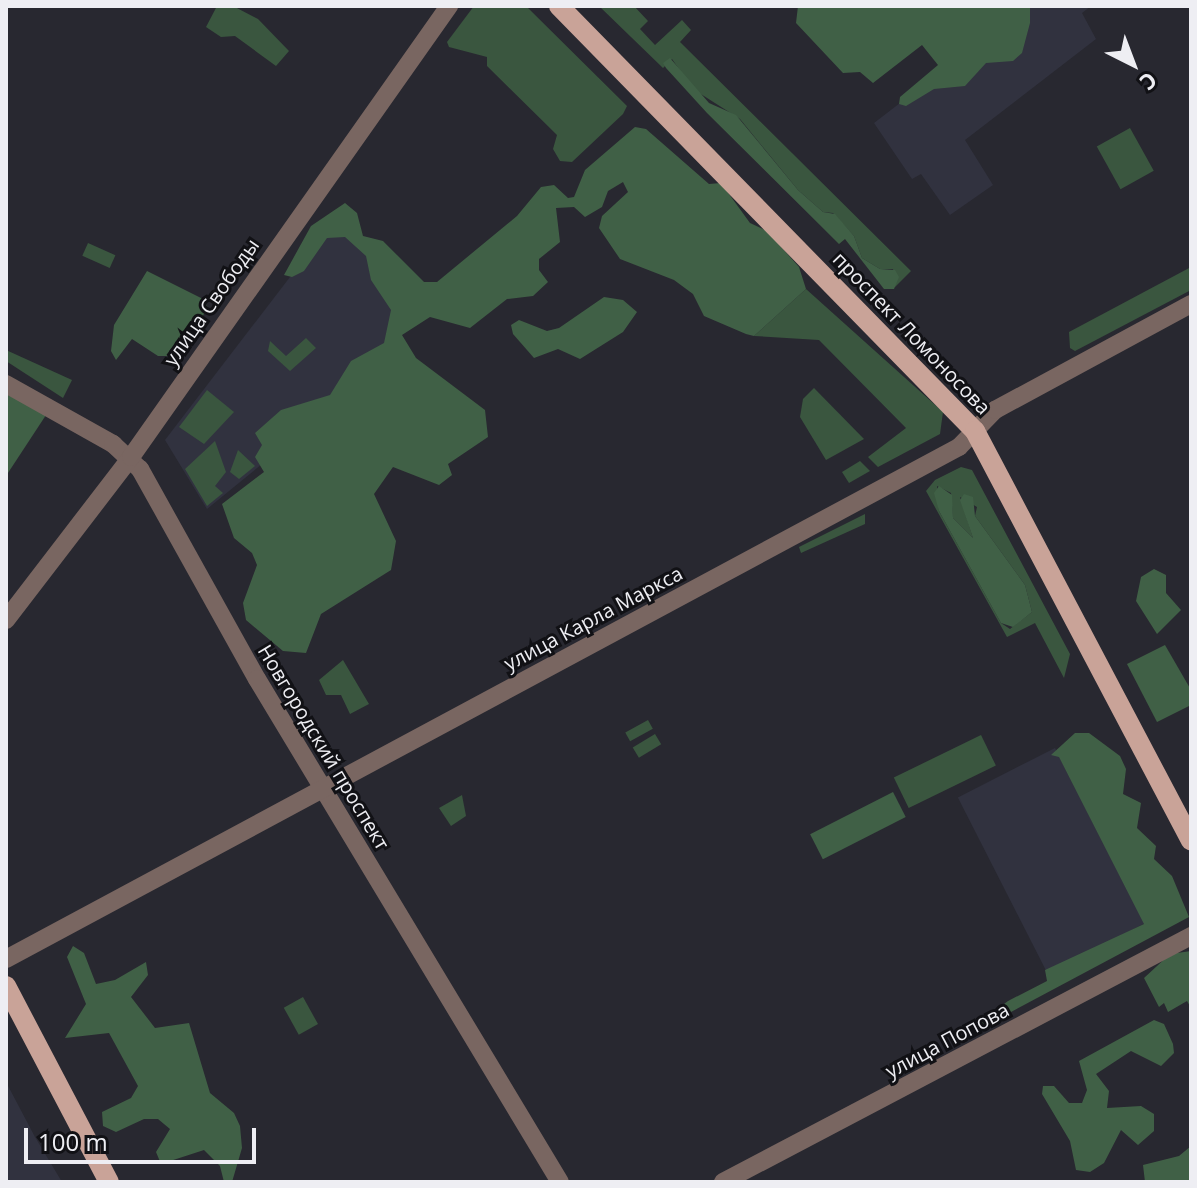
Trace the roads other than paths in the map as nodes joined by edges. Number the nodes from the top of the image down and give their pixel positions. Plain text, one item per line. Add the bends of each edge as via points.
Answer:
1 (449, 6) edge
2 (559, 6) edge
3 (1191, 304) edge
4 (6, 384) edge
5 (975, 431) junction
6 (131, 457) junction
7 (6, 620) edge
8 (322, 788) junction
9 (1191, 840) edge
10 (1191, 936) edge
11 (6, 959) edge
12 (6, 986) edge
13 (109, 1182) edge
14 (560, 1182) edge
15 (723, 1182) edge

1 - 6 street, улица Свободы
2 - 5 main road, проспект Ломоносова
3 - 5 street, улица Карла Маркса via 995,410
4 - 6 street, Новгородский проспект
5 - 8 street, улица Карла Маркса via 959,447
5 - 9 main road, проспект Ломоносова
6 - 7 street, улица Свободы
6 - 8 street, Новгородский проспект
8 - 11 street, улица Карла Маркса
8 - 14 street, Новгородский проспект
10 - 15 street, улица Попова
12 - 13 main road

